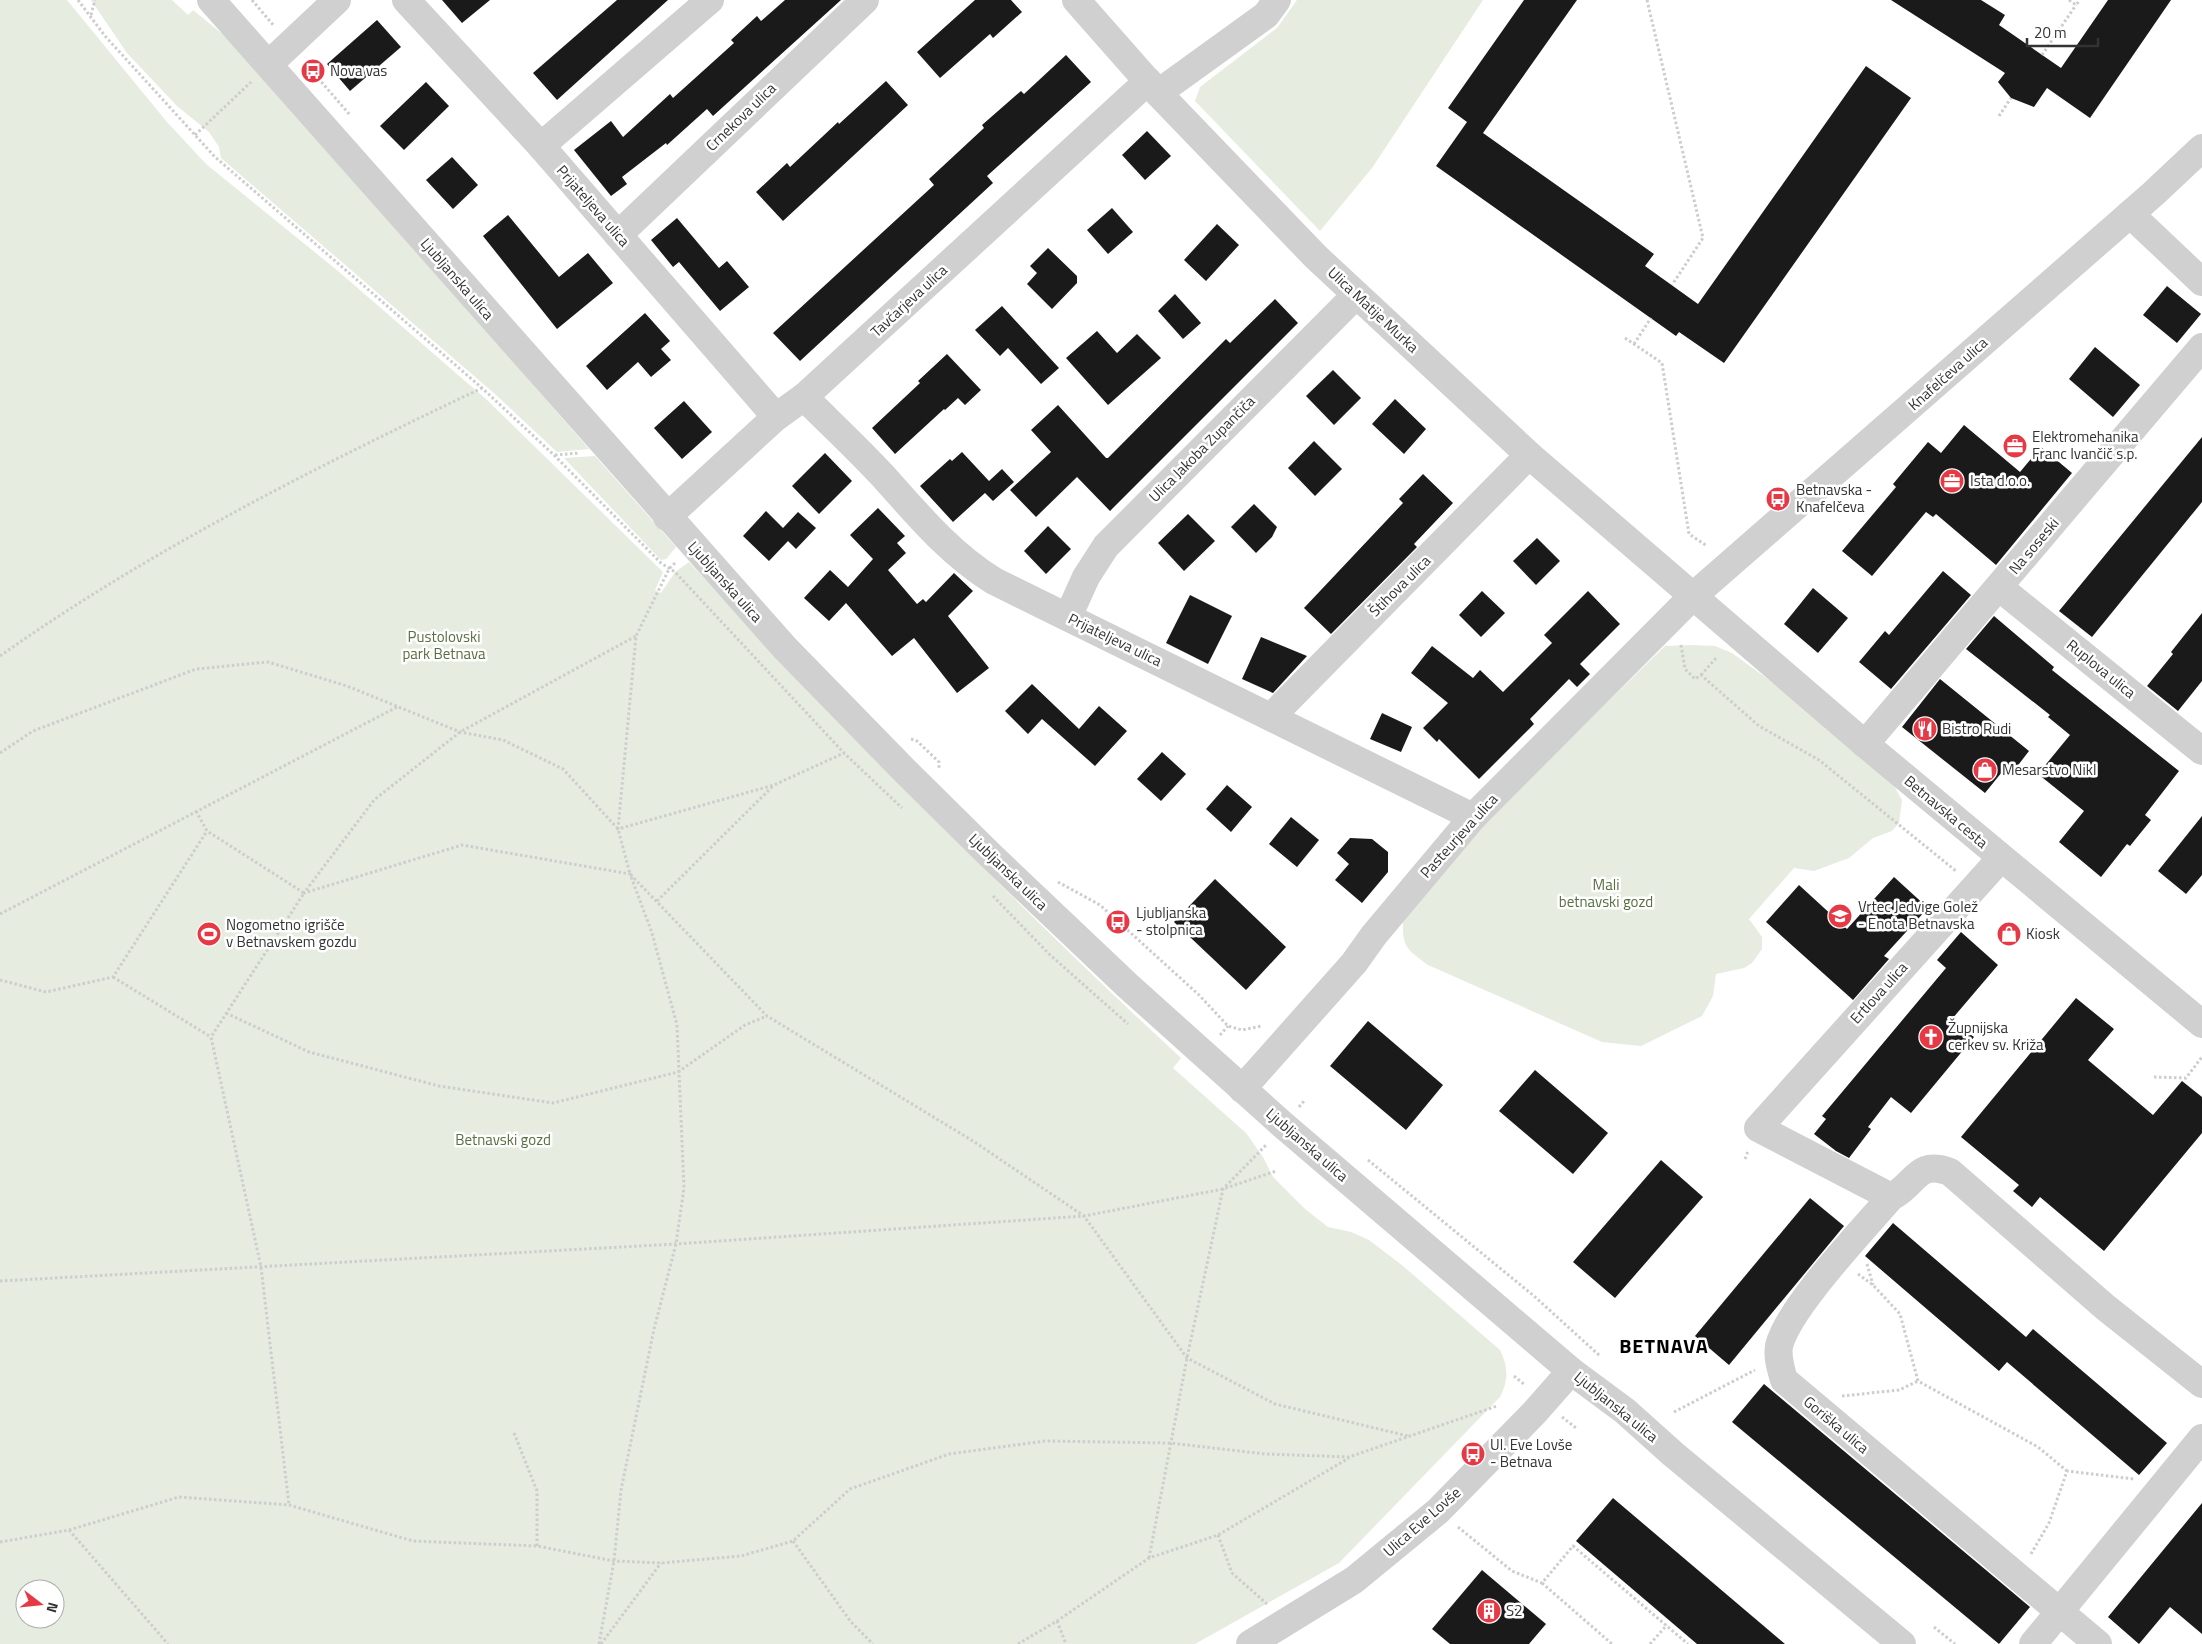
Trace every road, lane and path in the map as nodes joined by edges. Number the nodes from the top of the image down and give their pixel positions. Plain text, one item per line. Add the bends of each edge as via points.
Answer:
1 (78, 0) edge
2 (95, 0) edge
3 (211, 0) edge
4 (337, 0) edge
5 (406, 0) edge
6 (710, 0) edge
7 (865, 0) edge
8 (1076, 0) edge
9 (1277, 0) edge
10 (1647, 0) edge
11 (2069, 0) edge
12 (2080, 0) edge
13 (2076, 5) junction
14 (90, 16) junction
15 (2042, 55) dead end
16 (269, 64) junction
17 (1153, 87) junction
18 (2011, 98) dead end
19 (1999, 116) dead end
20 (194, 134) junction
21 (541, 146) junction
22 (2202, 148) edge
23 (2130, 214) junction
24 (618, 235) junction
25 (2202, 282) edge
26 (1672, 285) dead end
27 (1356, 294) junction
28 (1651, 318) dead end
29 (1625, 338) dead end
30 (1634, 344) junction
31 (2202, 347) edge
32 (482, 388) junction
33 (804, 397) junction
34 (776, 417) junction
35 (1529, 455) junction
36 (667, 517) junction
37 (1707, 546) dead end
38 (669, 569) junction
39 (675, 572) dead end
40 (2000, 588) junction
41 (1692, 597) junction
42 (1068, 617) junction
43 (636, 636) junction
44 (1681, 645) dead end
45 (0, 656) edge
46 (1716, 658) dead end
47 (1701, 675) junction
48 (397, 706) junction
49 (1271, 717) junction
50 (460, 732) junction
51 (909, 738) dead end
52 (1865, 744) junction
53 (2202, 751) edge
54 (0, 753) edge
55 (844, 753) dead end
56 (939, 772) dead end
57 (774, 785) junction
58 (196, 811) junction
59 (1473, 817) junction
60 (618, 829) junction
61 (207, 830) junction
62 (2001, 858) junction
63 (1958, 872) dead end
64 (630, 874) junction
65 (1050, 878) dead end
66 (304, 893) junction
67 (657, 901) junction
68 (0, 914) edge
69 (112, 977) junction
70 (0, 980) edge
71 (226, 1014) junction
72 (767, 1016) junction
73 (1268, 1023) dead end
74 (2202, 1024) edge
75 (211, 1037) junction
76 (2202, 1057) edge
77 (678, 1072) junction
78 (2154, 1077) dead end
79 (1242, 1089) junction
80 (1266, 1146) dead end
81 (1368, 1160) dead end
82 (1276, 1171) dead end
83 (1223, 1190) junction
84 (1891, 1197) junction
85 (1084, 1216) junction
86 (676, 1244) junction
87 (1839, 1258) junction
88 (261, 1267) junction
89 (0, 1281) edge
90 (1600, 1356) dead end
91 (1187, 1358) junction
92 (1779, 1360) junction
93 (1571, 1370) junction
94 (1918, 1381) junction
95 (2202, 1384) edge
96 (1497, 1406) dead end
97 (1674, 1412) dead end
98 (1827, 1418) junction
99 (514, 1433) dead end
100 (1408, 1436) junction
101 (2202, 1438) edge
102 (1170, 1443) junction
103 (1350, 1457) junction
104 (2067, 1471) junction
105 (2165, 1483) junction
106 (289, 1505) junction
107 (1438, 1511) junction
108 (69, 1530) junction
109 (1218, 1535) junction
110 (793, 1541) junction
111 (0, 1542) edge
112 (537, 1546) junction
113 (1149, 1558) junction
114 (614, 1561) junction
115 (662, 1563) junction
116 (2018, 1576) junction
117 (1542, 1583) junction
118 (1270, 1607) dead end
119 (2059, 1610) junction
120 (1058, 1620) junction
121 (1667, 1625) junction
122 (1934, 1627) dead end
123 (168, 1644) edge
124 (600, 1644) edge
125 (873, 1644) edge
126 (1018, 1644) edge
127 (1066, 1644) edge
128 (1250, 1644) edge
129 (1612, 1644) edge
130 (1650, 1644) edge
131 (1688, 1644) edge
132 (1902, 1644) edge
133 (1954, 1644) edge
134 (2033, 1644) edge
135 (2098, 1644) edge

1 - 14 path
2 - 14 path
3 - 16 street, Ljubljanska ulica
4 - 16 street
5 - 21 street, Prijateljeva ulica
6 - 21 street
7 - 24 street, Crnekova ulica
8 - 17 street, Ulica Matije Murka
9 - 17 street, Tavčarjeva ulica via 1266,15
10 - 26 path via 1703,238
11 - 13 path
12 - 13 path
13 - 15 path
14 - 20 path
16 - 20 path
16 - 36 street, Ljubljanska ulica
17 - 27 street, Ulica Matije Murka via 1316,257
17 - 33 street, Tavčarjeva ulica
18 - 19 path
20 - 32 path via 215,157
21 - 24 street, Prijateljeva ulica
22 - 23 street, Knafelčeva ulica
23 - 25 street
23 - 41 street, Knafelčeva ulica
24 - 34 street, Prijateljeva ulica
27 - 35 street, Ulica Matije Murka
27 - 42 street, Ulica Jakoba Zupančiča via 1106,546 1086,577
28 - 30 path
29 - 30 path
30 - 37 path via 1662,363 1689,534
31 - 40 street, Na soseski
32 - 38 path
32 - 45 path via 220,519 57,616
33 - 34 street, Tavčarjeva ulica
33 - 42 street, Prijateljeva ulica via 920,518 976,570
34 - 36 street, Tavčarjeva ulica
35 - 41 street, Ulica Matije Murka
35 - 49 street, Štihova ulica
36 - 79 street, Ljubljanska ulica via 785,648 904,772
38 - 39 path
38 - 43 path
40 - 52 street, Na soseski
40 - 53 street, Ruplova ulica
41 - 52 street, Betnavska cesta
41 - 59 street, Pasteurjeva ulica
42 - 49 street, Prijateljeva ulica
43 - 50 path
43 - 60 path
44 - 47 path via 1685,668 1695,679
46 - 47 path
47 - 63 path via 1759,726 1819,760
48 - 50 path
48 - 54 path via 347,686 268,662 196,669 33,730
48 - 58 path
49 - 59 street, Prijateljeva ulica
50 - 60 path via 503,740 563,769
50 - 66 path via 374,800
51 - 56 path via 917,741 939,762
52 - 62 street, Betnavska cesta
55 - 57 path
57 - 60 path
57 - 67 path
58 - 61 path
58 - 68 path
59 - 79 street, Pasteurjeva ulica via 1354,963
60 - 64 path
61 - 66 path
61 - 69 path
62 - 74 street, Betnavska cesta
62 - 84 street, Ertlova ulica via 1758,1128
64 - 66 path via 462,845
64 - 67 path
64 - 77 path via 652,933 677,1024
65 - 73 path via 1100,905 1199,995 1228,1026 1256,1029
66 - 71 path
67 - 72 path
69 - 70 path via 46,992
69 - 75 path
71 - 75 path
71 - 77 path via 310,1052 439,1086 554,1103
72 - 77 path via 745,1025
72 - 85 path via 973,1141
75 - 88 path
76 - 78 path via 2186,1078
77 - 86 path via 684,1188
79 - 93 street, Ljubljanska ulica
80 - 83 path
81 - 90 path via 1534,1296
82 - 83 path
83 - 85 path
83 - 91 path
84 - 87 street, Goriška ulica
84 - 95 street, Goriška ulica via 1928,1168 1950,1172 2105,1307
85 - 86 path
85 - 91 path
86 - 88 path
86 - 114 path via 654,1329 625,1470
87 - 92 street, Goriška ulica via 1787,1326 1779,1346
87 - 94 path via 1873,1285 1900,1314
88 - 89 path
88 - 106 path
91 - 100 path via 1275,1404
91 - 102 path
92 - 97 path
92 - 98 street, Goriška ulica via 1784,1380
93 - 107 street, Ulica Eve Lovše via 1534,1413
93 - 132 street, Ljubljanska ulica via 1625,1411
94 - 98 path via 1899,1390 1842,1395
94 - 104 path via 2038,1447
96 - 100 path
98 - 116 street, Goriška ulica
99 - 112 path via 537,1491
100 - 103 path
101 - 105 street
102 - 103 path via 1265,1454
102 - 110 path via 1045,1441 948,1454 850,1489
102 - 113 path
103 - 109 path
104 - 105 path
104 - 116 path via 2049,1523
105 - 119 street
106 - 108 path via 179,1496
106 - 112 path via 413,1541
107 - 117 path via 1512,1571
107 - 128 street, Ulica Eve Lovše via 1354,1580
108 - 111 path
108 - 123 path
109 - 113 path
109 - 118 path via 1232,1573
110 - 115 path via 741,1556
110 - 125 path via 851,1622
112 - 114 path
113 - 120 path
114 - 115 path
114 - 124 path
115 - 124 path
116 - 119 street, Goriška ulica
117 - 121 path via 1573,1546
117 - 129 path
119 - 134 street
119 - 135 street, Goriška ulica
120 - 126 path
120 - 127 path
121 - 130 path
121 - 131 path
122 - 133 path

